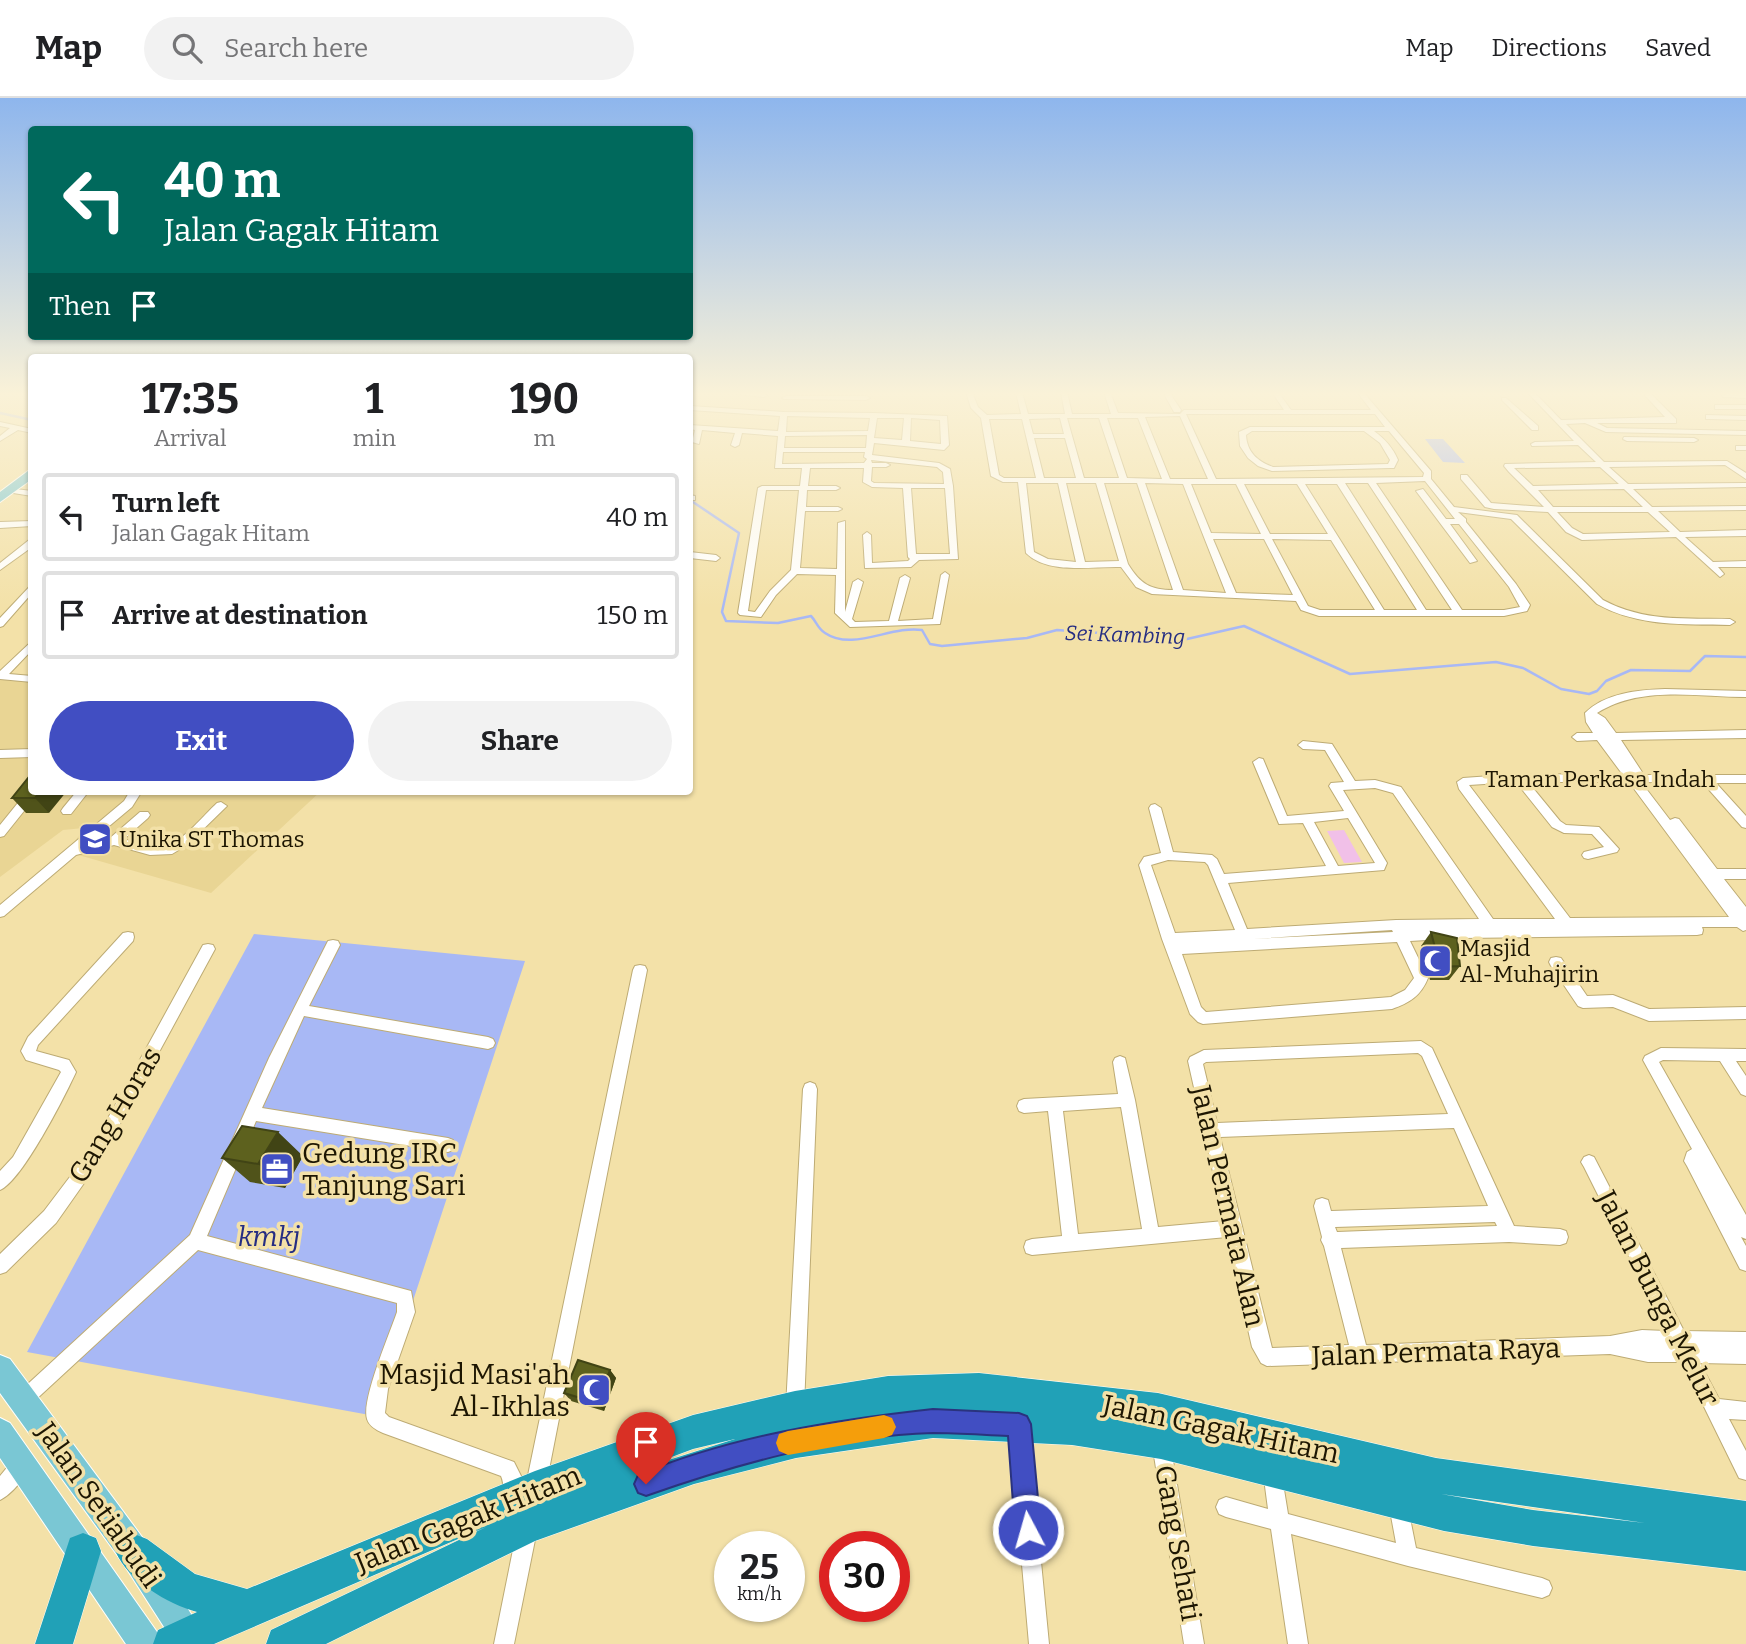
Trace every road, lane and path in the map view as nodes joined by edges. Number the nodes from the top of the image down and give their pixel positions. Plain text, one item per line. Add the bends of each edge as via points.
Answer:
1 (778, 464) edge
2 (820, 464) edge
3 (868, 464) edge
4 (919, 464) edge
5 (993, 464) edge
6 (1037, 464) edge
7 (1077, 464) edge
8 (1118, 464) edge
9 (1160, 464) edge
10 (1205, 464) edge
11 (1258, 464) edge
12 (1392, 464) edge
13 (1421, 464) edge
14 (1595, 464) edge
15 (1602, 464) edge
16 (1729, 464) edge
17 (806, 466) junction
18 (28, 467) edge
19 (28, 475) edge
20 (1464, 477) dead end
21 (1746, 477) edge
22 (1427, 479) junction
23 (1022, 481) junction
24 (1041, 481) junction
25 (1062, 481) junction
26 (1082, 481) junction
27 (1099, 481) junction
28 (1124, 481) junction
29 (1140, 481) junction
30 (1167, 481) junction
31 (1186, 481) junction
32 (1213, 481) junction
33 (1238, 481) junction
34 (1371, 481) junction
35 (1300, 482) junction
36 (1340, 482) junction
37 (1626, 485) junction
38 (1746, 485) edge
39 (907, 486) junction
40 (949, 486) junction
41 (804, 488) junction
42 (836, 488) dead end
43 (1531, 488) junction
44 (1420, 491) dead end
45 (3, 492) edge
46 (28, 494) edge
47 (1746, 508) edge
48 (802, 509) junction
49 (838, 509) dead end
50 (1452, 509) junction
51 (1549, 509) junction
52 (1652, 509) junction
53 (1462, 521) junction
54 (1444, 522) junction
55 (28, 523) edge
56 (842, 523) dead end
57 (0, 525) edge
58 (1746, 533) edge
59 (867, 535) dead end
60 (1679, 535) junction
61 (1208, 536) junction
62 (1267, 536) junction
63 (1334, 537) junction
64 (28, 545) edge
65 (693, 555) edge
66 (716, 558) dead end
67 (915, 559) junction
68 (1473, 561) dead end
69 (1081, 563) junction
70 (1124, 564) junction
71 (1746, 564) edge
72 (1710, 565) junction
73 (0, 567) edge
74 (795, 571) junction
75 (840, 572) junction
76 (1720, 574) dead end
77 (945, 575) dead end
78 (905, 578) dead end
79 (858, 582) dead end
80 (28, 592) edge
81 (1178, 593) junction
82 (1232, 596) junction
83 (1298, 598) junction
84 (1381, 613) junction
85 (1423, 613) junction
86 (1459, 613) junction
87 (847, 621) junction
88 (1730, 622) dead end
89 (893, 623) junction
90 (0, 624) edge
91 (28, 648) edge
92 (0, 676) edge
93 (28, 679) edge
94 (1746, 694) edge
95 (1746, 734) edge
96 (1606, 736) junction
97 (1577, 737) dead end
98 (1303, 745) dead end
99 (28, 753) edge
100 (0, 754) edge
101 (1259, 762) dead end
102 (1636, 777) junction
103 (1519, 778) junction
104 (1706, 779) junction
105 (1746, 779) edge
106 (1350, 783) junction
107 (31, 795) edge
108 (80, 795) edge
109 (134, 795) edge
110 (222, 806) dead end
111 (1155, 808) dead end
112 (67, 811) dead end
113 (1351, 814) junction
114 (144, 815) dead end
115 (1307, 820) junction
116 (1746, 824) edge
117 (0, 833) edge
118 (114, 841) junction
119 (74, 852) junction
120 (1588, 855) dead end
121 (1168, 856) junction
122 (1335, 871) junction
123 (1709, 874) junction
124 (1746, 874) edge
125 (1221, 879) junction
126 (0, 912) edge
127 (1744, 924) edge
128 (1491, 927) junction
129 (1569, 927) junction
130 (1399, 930) junction
131 (128, 937) dead end
132 (1245, 940) junction
133 (1171, 944) junction
134 (333, 945) dead end
135 (208, 949) dead end
136 (1556, 962) dead end
137 (640, 970) dead end
138 (301, 1010) junction
139 (1746, 1013) edge
140 (488, 1043) dead end
141 (1724, 1055) junction
142 (1746, 1055) edge
143 (1120, 1062) dead end
144 (810, 1089) dead end
145 (1746, 1089) edge
146 (1128, 1100) junction
147 (1055, 1105) junction
148 (1024, 1106) dead end
149 (252, 1113) junction
150 (1458, 1121) junction
151 (1211, 1129) junction
152 (448, 1145) dead end
153 (1701, 1153) junction
154 (1590, 1162) dead end
155 (0, 1182) edge
156 (1500, 1214) junction
157 (1234, 1228) junction
158 (1746, 1231) edge
159 (1509, 1234) junction
160 (1151, 1236) junction
161 (1560, 1237) dead end
162 (1329, 1240) junction
163 (196, 1241) junction
164 (1071, 1243) junction
165 (1032, 1247) dead end
166 (1746, 1263) edge
167 (0, 1266) edge
168 (1746, 1341) edge
169 (1682, 1346) junction
170 (1264, 1354) joint
171 (1360, 1354) junction
172 (1746, 1355) edge
173 (0, 1368) edge
174 (24, 1399) junction
175 (795, 1408) junction
176 (1714, 1408) junction
177 (1746, 1411) edge
178 (1019, 1424) junction
179 (0, 1433) edge
180 (1161, 1443) junction
181 (21, 1466) junction
182 (1392, 1466) junction
183 (1271, 1470) junction
184 (1746, 1471) edge
185 (0, 1490) edge
186 (1399, 1503) junction
187 (525, 1505) junction
188 (1226, 1507) dead end
189 (1746, 1519) edge
190 (1278, 1520) junction
191 (83, 1551) junction
192 (134, 1552) junction
193 (1746, 1553) edge
194 (1408, 1556) junction
195 (1542, 1588) dead end
196 (247, 1608) junction
197 (301, 1640) edge
198 (185, 1641) edge
199 (54, 1644) edge
200 (145, 1644) edge
201 (504, 1644) edge
202 (1039, 1644) edge
203 (1195, 1644) edge
204 (1298, 1644) edge

1 - 17 street
2 - 17 street
3 - 39 street via 869,484
4 - 40 street via 944,467
5 - 23 street via 995,476 1003,481
6 - 24 street
7 - 26 street
8 - 28 street
9 - 30 street
10 - 32 street
11 - 12 street via 1272,469
13 - 22 street
14 - 43 street via 1508,466
15 - 37 street
16 - 21 street
17 - 41 street
18 - 45 main road
19 - 45 main road
20 - 51 street via 1492,506
22 - 34 street
22 - 50 street
23 - 24 street
23 - 69 street via 1030,553 1043,561
24 - 25 street
25 - 26 street
25 - 69 street
26 - 27 street
27 - 28 street
27 - 70 street
28 - 29 street
29 - 30 street
29 - 81 street
30 - 31 street
31 - 32 street
31 - 61 street
32 - 33 street
33 - 35 street
33 - 62 street
34 - 36 street
34 - 86 street
35 - 36 street
35 - 63 street
36 - 85 street
37 - 38 street
37 - 43 street
37 - 52 street
39 - 40 street
39 - 67 street
40 - 67 street via 956,556
41 - 42 street
41 - 48 street
41 - 74 street via 762,488 743,613 758,615
43 - 51 street
44 - 54 street
45 - 46 street
47 - 52 street
48 - 49 street
48 - 74 street
50 - 53 street
50 - 88 street via 1514,517 1610,608 1642,618
51 - 52 street
51 - 60 street via 1573,534 1582,537
52 - 60 street
53 - 54 street
53 - 86 street via 1525,605 1518,612
54 - 68 street
55 - 57 street
56 - 75 street
58 - 60 street
59 - 67 street via 868,566 911,564
60 - 72 street
61 - 62 street
61 - 82 street
62 - 63 street
62 - 83 street
63 - 84 street
64 - 73 street
65 - 66 street
69 - 70 street
70 - 81 street via 1142,589
71 - 72 street
72 - 76 street
74 - 75 street
75 - 87 street via 840,613
77 - 89 street via 937,622
78 - 89 street
79 - 87 street
80 - 90 street
81 - 82 street
82 - 83 street
83 - 84 street via 1314,613
84 - 85 street
85 - 86 street
87 - 89 street via 853,625
91 - 92 street
92 - 93 street
94 - 96 street via 1647,694 1601,704 1590,713 1591,722
95 - 96 street
96 - 97 street
96 - 102 street
98 - 106 street via 1328,747
99 - 100 street
101 - 115 street via 1279,818
102 - 103 street, Taman Perkasa Indah
102 - 104 street, Taman Perkasa Indah
102 - 123 street
103 - 120 street via 1556,824 1563,829 1595,830 1613,849
103 - 129 street, Taman Perkasa Indah via 1462,783
104 - 105 street, Taman Perkasa Indah
104 - 116 street
106 - 113 street via 1335,786
106 - 128 street via 1388,785 1397,790
107 - 117 street
108 - 112 street
109 - 119 street
110 - 118 street via 168,851
111 - 121 street
113 - 115 street
113 - 122 street via 1381,865
114 - 118 street
115 - 122 street
118 - 119 street
119 - 126 street
121 - 125 street via 1209,859
121 - 133 street via 1145,864
122 - 125 street
123 - 124 street
123 - 127 street
125 - 132 street
127 - 129 street
128 - 129 street
128 - 130 street
130 - 132 street
130 - 133 street via 1421,978 1406,997 1392,1003 1207,1018 1195,1010
131 - 155 street via 33,1041 28,1051 31,1056 64,1065 69,1072 18,1161
132 - 133 street
134 - 138 street
135 - 167 street, Gang Horas via 96,1154 50,1217
136 - 139 street via 1583,1002 1613,1002 1649,1015
137 - 187 street
138 - 140 street
138 - 149 street
141 - 142 street
141 - 145 street
141 - 153 street via 1655,1054 1650,1060
143 - 146 street
144 - 175 street
146 - 147 street
146 - 160 street
147 - 148 street
147 - 164 street
149 - 152 street
149 - 163 street
150 - 151 street
150 - 151 street, Jalan Permata Alan via 1425,1049 1417,1046 1196,1058
150 - 156 street
151 - 157 street, Jalan Permata Alan
153 - 158 street
153 - 166 street via 1692,1161
154 - 169 street, Jalan Bunga Melur
156 - 159 street
156 - 162 street via 1323,1213
157 - 160 street
157 - 170 street, Jalan Permata Alan
159 - 161 street
159 - 162 street
160 - 164 street
162 - 171 street
163 - 174 street
163 - 187 street via 405,1297 406,1312 379,1389 375,1416 383,1424 507,1469
164 - 165 street
168 - 169 street, Jalan Permata Raya
169 - 171 street, Jalan Permata Raya via 1648,1353 1610,1345
169 - 172 street, Jalan Permata Raya
169 - 176 street, Jalan Bunga Melur
170 - 171 street, Jalan Permata Raya via 1273,1359
173 - 174 main road, Jalan Setiabudi
174 - 192 main road, Jalan Setiabudi
175 - 182 highway, Jalan Gagak Hitam via 888,1393 979,1390 1063,1398 1158,1410
175 - 187 highway, Jalan Gagak Hitam via 693,1433
176 - 177 street
176 - 184 street, Jalan Bunga Melur
178 - 180 highway, Jalan Gagak Hitam
178 - 187 highway, Jalan Gagak Hitam via 933,1421 855,1430
178 - 202 street
179 - 181 main road, Jalan Setiabudi
180 - 183 highway, Jalan Gagak Hitam
180 - 203 street, Gang Sehati
181 - 185 street
181 - 191 main road, Jalan Setiabudi
182 - 186 street
182 - 189 highway, Jalan Gagak Hitam
183 - 186 highway, Jalan Gagak Hitam
183 - 190 street
186 - 193 highway, Jalan Gagak Hitam via 1533,1528
186 - 194 street
187 - 196 highway, Jalan Gagak Hitam
187 - 197 highway, Jalan Gagak Hitam
187 - 201 street
188 - 190 street
190 - 194 street
190 - 204 street
191 - 199 highway
191 - 200 main road, Jalan Setiabudi
192 - 196 highway via 185,1590
192 - 198 main road, Jalan Setiabudi
194 - 195 street
196 - 198 highway, Jalan Gagak Hitam

